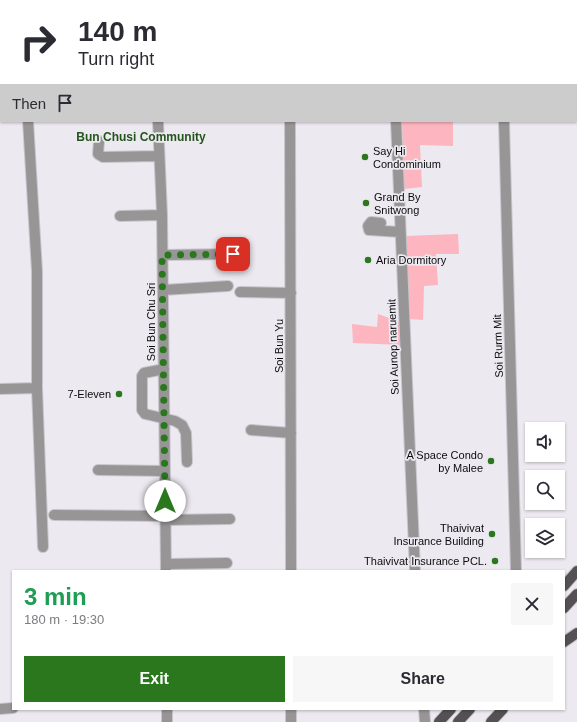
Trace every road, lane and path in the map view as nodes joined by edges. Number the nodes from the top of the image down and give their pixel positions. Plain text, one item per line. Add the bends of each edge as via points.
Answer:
1 (28, 122) edge
2 (158, 122) edge
3 (290, 122) edge
4 (396, 122) edge
5 (504, 122) edge
6 (99, 141) dead end
7 (159, 156) junction
8 (162, 215) junction
9 (120, 216) dead end
10 (381, 223) dead end
11 (400, 232) junction
12 (233, 254) dead end
13 (162, 255) junction
14 (228, 286) dead end
15 (163, 290) junction
16 (240, 292) dead end
17 (291, 293) junction
18 (164, 369) junction
19 (37, 388) junction
20 (0, 389) edge
21 (165, 419) junction
22 (251, 430) dead end
23 (291, 432) junction
24 (186, 462) dead end
25 (98, 470) dead end
26 (165, 471) junction
27 (54, 515) dead end
28 (165, 518) junction
29 (230, 519) dead end
30 (43, 547) dead end
31 (227, 563) dead end
32 (166, 567) edge
33 (291, 570) edge
34 (415, 570) edge
35 (516, 570) edge
36 (577, 571) edge
37 (565, 585) edge
38 (577, 594) edge
39 (565, 607) edge
40 (577, 628) edge
41 (577, 632) edge
42 (566, 640) edge
43 (12, 708) edge
44 (0, 709) edge
45 (167, 710) edge
46 (291, 710) edge
47 (424, 710) edge
48 (450, 710) edge
49 (469, 710) edge
50 (502, 710) edge
51 (167, 722) edge
52 (291, 722) edge
53 (425, 722) edge
54 (439, 722) edge
55 (458, 722) edge
56 (492, 722) edge

1 - 19 street via 37,270
2 - 7 street, Soi Bun Chu Sri
3 - 17 street, Soi Bun Yu
4 - 11 street, Soi Aunop naruemit
5 - 35 street, Soi Rurm Mit
6 - 7 street via 98,154 102,157
7 - 8 street, Soi Bun Chu Sri
8 - 9 street
8 - 13 street, Soi Bun Chu Sri
10 - 11 street via 371,222 369,230
11 - 34 street, Soi Aunop naruemit
12 - 13 street
13 - 15 street, Soi Bun Chu Sri
14 - 15 street
15 - 18 street, Soi Bun Chu Sri
16 - 17 street
17 - 23 street, Soi Bun Yu
18 - 21 street, Soi Bun Chu Sri
18 - 21 street via 144,373 142,376 142,410 145,414
19 - 20 street
19 - 30 street
21 - 24 street via 175,421 184,429
21 - 26 street, Soi Bun Chu Sri
22 - 23 street
23 - 33 street, Soi Bun Yu
25 - 26 street
26 - 28 street, Soi Bun Chu Sri
27 - 28 street
28 - 29 street
28 - 32 street, Soi Bun Chu Sri
31 - 32 street
36 - 37 main road
38 - 39 main road
40 - 42 main road
41 - 42 main road
43 - 44 street
45 - 51 street
46 - 52 street
47 - 53 street
48 - 54 main road
49 - 55 main road
50 - 56 main road

